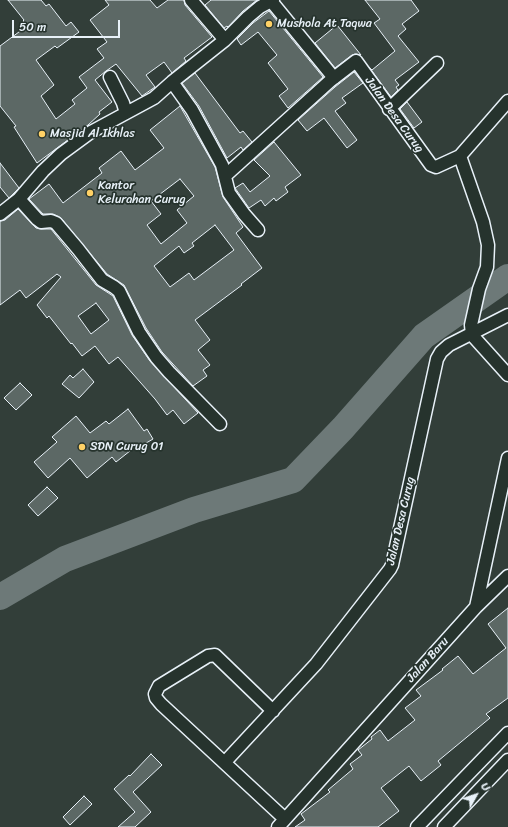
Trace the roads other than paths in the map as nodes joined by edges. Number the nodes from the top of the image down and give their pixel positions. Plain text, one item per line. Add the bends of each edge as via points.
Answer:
1 (191, 0) edge
2 (272, 0) edge
3 (225, 40) junction
4 (437, 63) dead end
5 (110, 77) dead end
6 (334, 78) junction
7 (172, 82) junction
8 (508, 101) edge
9 (389, 109) junction
10 (126, 114) junction
11 (460, 156) junction
12 (225, 176) junction
13 (19, 199) junction
14 (0, 214) edge
15 (258, 230) dead end
16 (508, 315) edge
17 (471, 330) junction
18 (508, 375) edge
19 (220, 424) dead end
20 (508, 458) edge
21 (504, 501) edge
22 (508, 576) edge
23 (476, 607) junction
24 (273, 711) junction
25 (508, 734) edge
26 (508, 760) edge
27 (225, 762) junction
28 (480, 762) junction
29 (495, 774) junction
30 (281, 823) edge
31 (417, 827) edge
32 (444, 827) edge

1 - 3 street
2 - 3 street via 248,16
2 - 6 street
3 - 7 street
4 - 9 street
5 - 10 street
6 - 9 street, Jalan Desa Curug via 356,62
6 - 12 street, Jalan Desa Curug
7 - 10 street via 154,98
7 - 12 street via 192,110 222,165
8 - 11 street, Jalan Desa Curug
9 - 11 street, Jalan Desa Curug via 431,165 436,167
10 - 13 street via 92,132 61,154
11 - 17 street via 483,222 488,246 487,268 479,289
12 - 15 street via 229,192
13 - 14 street
13 - 19 street via 41,222 51,221 56,224 102,280 119,291 139,332 156,357
16 - 17 street, Jalan Desa Curug
17 - 18 street
17 - 24 street, Jalan Desa Curug via 449,345 437,359 390,569 316,664
20 - 21 street, Jalan Baru
21 - 23 street, Jalan Baru
22 - 23 street
23 - 30 street, Jalan Baru
24 - 27 street, Jalan Desa Curug
24 - 27 street via 215,655 208,656 160,686 155,694 156,698
25 - 28 street
26 - 29 street
27 - 30 street
28 - 29 street
28 - 31 street
29 - 32 street

